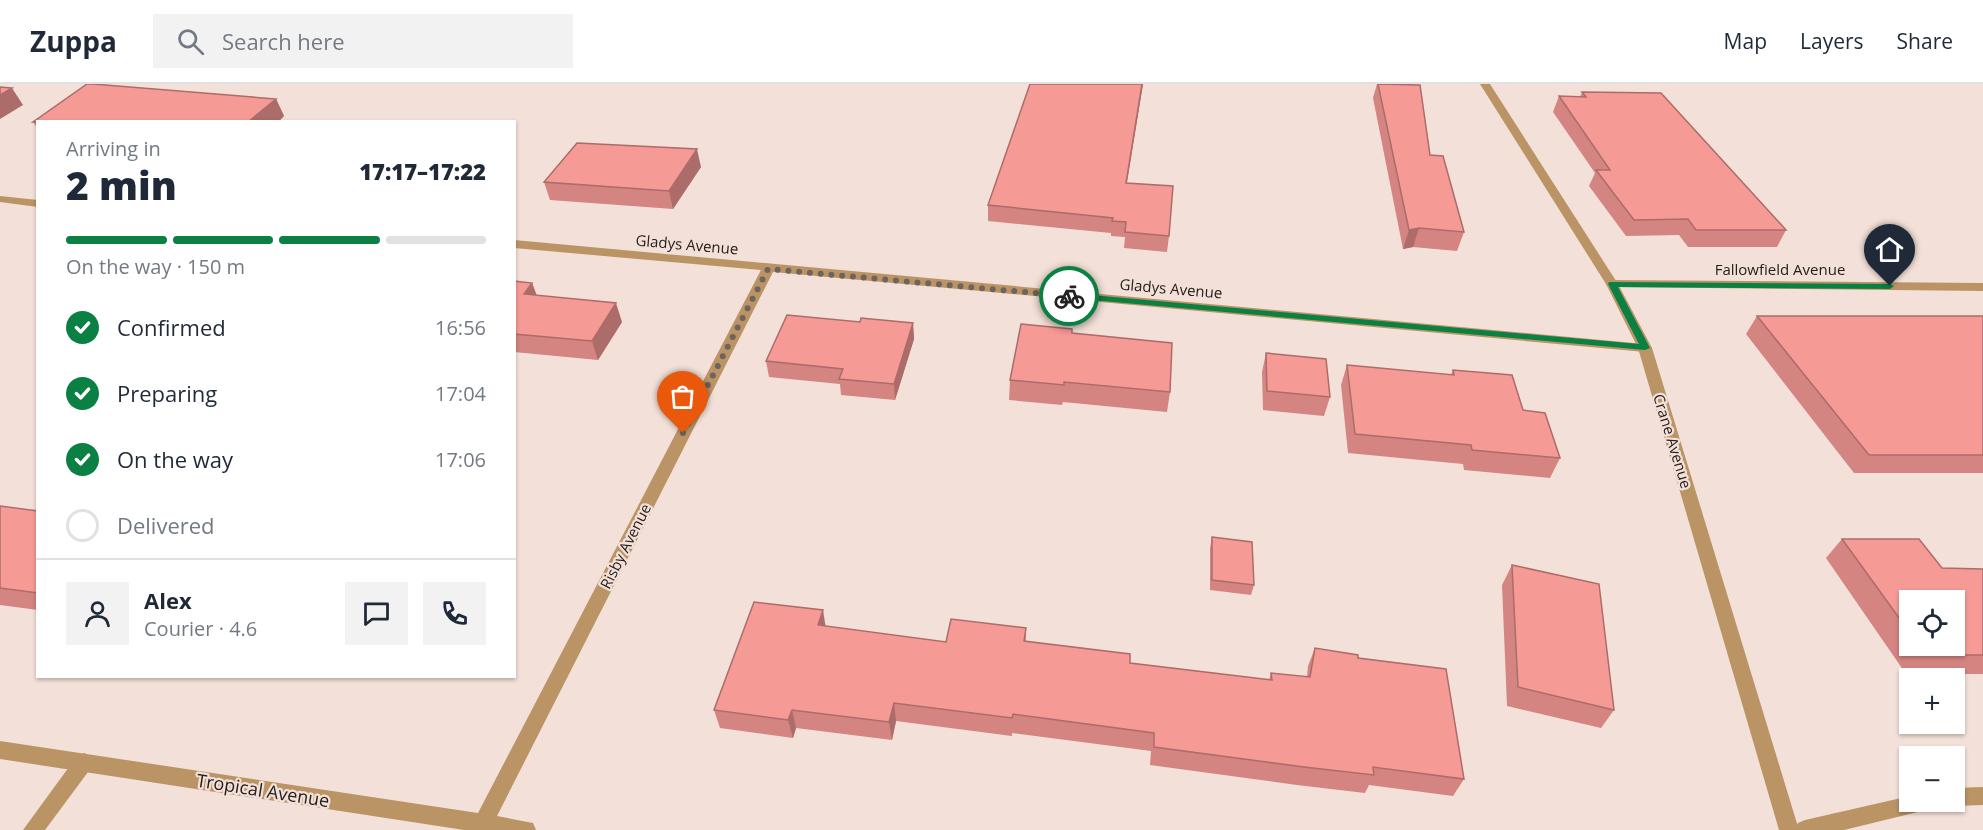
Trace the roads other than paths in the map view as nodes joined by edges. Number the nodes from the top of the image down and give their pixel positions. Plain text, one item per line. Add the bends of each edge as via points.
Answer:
1 (1485, 84) edge
2 (0, 199) edge
3 (36, 204) edge
4 (516, 244) edge
5 (768, 269) junction
6 (1612, 284) junction
7 (1983, 287) edge
8 (1645, 348) junction
9 (0, 750) edge
10 (84, 762) junction
11 (1983, 796) edge
12 (1965, 797) edge
13 (1899, 807) edge
14 (483, 824) junction
15 (33, 830) edge
16 (526, 830) edge
17 (1789, 830) edge
18 (1805, 830) edge

1 - 6 street, Crane Avenue
2 - 3 street
4 - 5 street, Gladys Avenue
5 - 8 street, Gladys Avenue
5 - 14 street, Risby Avenue
6 - 7 street, Fallowfield Avenue
6 - 8 street, Crane Avenue
8 - 17 street, Crane Avenue
9 - 10 street, Tropical Avenue
10 - 14 street, Tropical Avenue
10 - 15 street
11 - 12 street
13 - 18 street
14 - 16 street, Tropical Avenue

